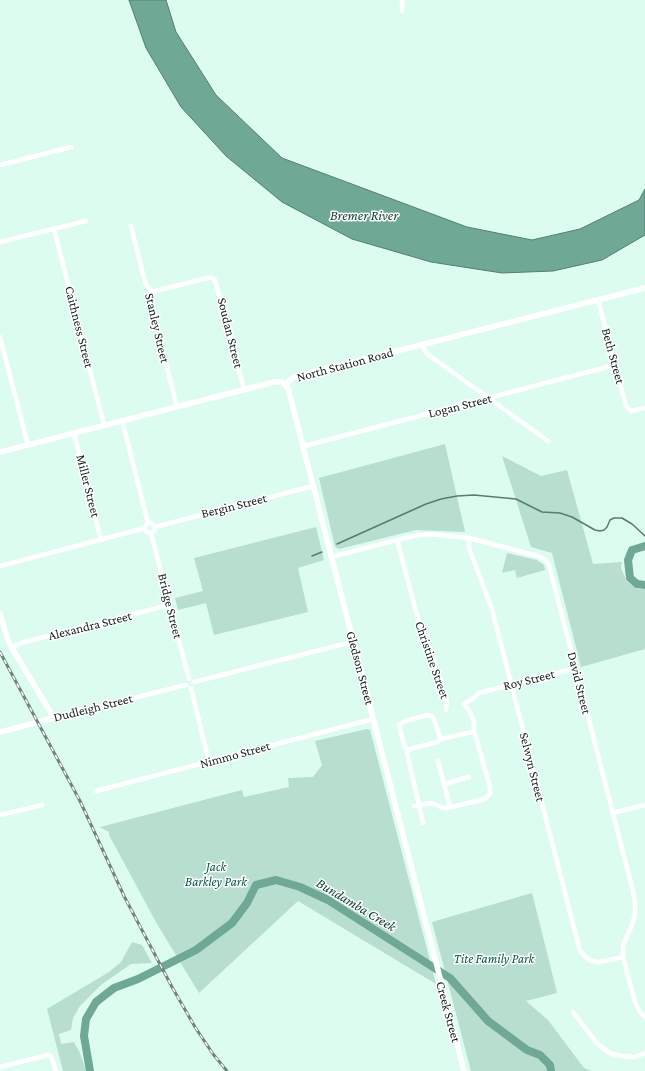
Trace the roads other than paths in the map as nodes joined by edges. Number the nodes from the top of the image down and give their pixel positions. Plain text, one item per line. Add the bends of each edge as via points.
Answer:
1 (402, 0) edge
2 (402, 11) dead end
3 (71, 147) dead end
4 (0, 165) edge
5 (86, 221) dead end
6 (131, 226) dead end
7 (54, 229) junction
8 (0, 242) edge
9 (645, 288) edge
10 (151, 292) junction
11 (598, 300) junction
12 (0, 337) edge
13 (422, 344) junction
14 (615, 365) junction
15 (285, 385) junction
16 (244, 390) junction
17 (489, 398) junction
18 (177, 406) junction
19 (645, 408) edge
20 (122, 420) junction
21 (104, 425) junction
22 (74, 433) junction
23 (548, 441) dead end
24 (28, 445) junction
25 (304, 446) junction
26 (0, 452) edge
27 (313, 486) junction
28 (148, 523) junction
29 (154, 526) junction
30 (145, 528) junction
31 (151, 532) junction
32 (469, 538) junction
33 (101, 540) junction
34 (397, 540) junction
35 (331, 556) junction
36 (0, 566) edge
37 (169, 606) junction
38 (0, 614) edge
39 (352, 642) junction
40 (11, 648) junction
41 (576, 668) junction
42 (188, 679) junction
43 (194, 682) junction
44 (511, 684) junction
45 (186, 685) junction
46 (191, 688) junction
47 (446, 710) dead end
48 (54, 718) junction
49 (373, 719) junction
50 (0, 732) edge
51 (472, 732) junction
52 (441, 739) junction
53 (408, 751) junction
54 (438, 761) dead end
55 (209, 762) junction
56 (470, 777) dead end
57 (444, 784) junction
58 (96, 791) dead end
59 (42, 805) dead end
60 (417, 805) junction
61 (645, 805) edge
62 (450, 807) junction
63 (613, 813) junction
64 (0, 816) edge
65 (423, 823) dead end
66 (432, 953) joint
67 (623, 957) junction
68 (573, 1012) dead end
69 (645, 1017) edge
70 (645, 1053) edge
71 (0, 1067) edge
72 (56, 1071) edge
73 (464, 1071) edge

1 - 2 street
3 - 4 street
5 - 7 street
6 - 10 street, Stanley Street via 145,282
7 - 8 street
7 - 21 street, Caithness Street
9 - 11 street, North Station Road
10 - 16 street, Soudan Street via 207,278 213,279 218,286
10 - 18 street, Stanley Street via 150,300
11 - 13 street, North Station Road
11 - 14 street, Beth Street
12 - 24 street
13 - 15 street, North Station Road via 292,378
13 - 17 street via 426,353
14 - 17 street, Logan Street
14 - 19 street, Beth Street via 625,404 633,411
15 - 16 street, North Station Road via 278,382
15 - 25 street, Gledson Street
16 - 18 street, North Station Road
17 - 23 street
17 - 25 street, Logan Street
18 - 20 street, North Station Road
20 - 21 street, North Station Road
20 - 28 street
21 - 22 street, North Station Road
22 - 24 street, North Station Road
22 - 33 street, Miller Street
24 - 26 street, North Station Road
25 - 27 street, Gledson Street
27 - 29 street, Bergin Street
27 - 35 street, Gledson Street
28 - 29 street
28 - 30 street
29 - 31 street
30 - 31 street via 147,532
30 - 33 street
31 - 37 street, Bridge Street
32 - 34 street, David Street via 426,534
32 - 41 street, David Street via 538,556 549,565
32 - 44 street, Selwyn Street via 469,548 492,609
33 - 36 street
34 - 35 street, David Street
34 - 47 street, Christine Street via 420,633 431,649 435,673 441,679 441,687 447,702
35 - 39 street, Gledson Street
37 - 40 street, Alexandra Street via 21,643
37 - 42 street, Bridge Street
38 - 40 street
39 - 43 street
39 - 49 street, Gledson Street
40 - 48 street
41 - 44 street, Roy Street
41 - 63 street, David Street
42 - 43 street
42 - 45 street
43 - 46 street
44 - 51 street, Roy Street via 481,692 464,704 474,722
44 - 67 street, Selwyn Street via 580,951 586,958 599,962
45 - 46 street
45 - 48 street, Dudleigh Street
46 - 55 street
48 - 50 street, Dudleigh Street
49 - 55 street, Nimmo Street
49 - 66 street, Gledson Street
51 - 52 street
51 - 62 street via 477,737 490,794 485,799
52 - 53 street
52 - 53 street via 431,715 405,721 399,728
53 - 60 street
54 - 57 street
55 - 58 street, Nimmo Street
56 - 57 street
57 - 62 street
59 - 64 street
60 - 62 street via 428,802 443,808
60 - 65 street
61 - 63 street
63 - 67 street, David Street via 635,904 632,925 623,945
66 - 73 street, Creek Street
67 - 69 street, David Street via 635,1002
68 - 70 street via 596,1042 612,1054 634,1057
71 - 72 street via 48,1055 51,1056

